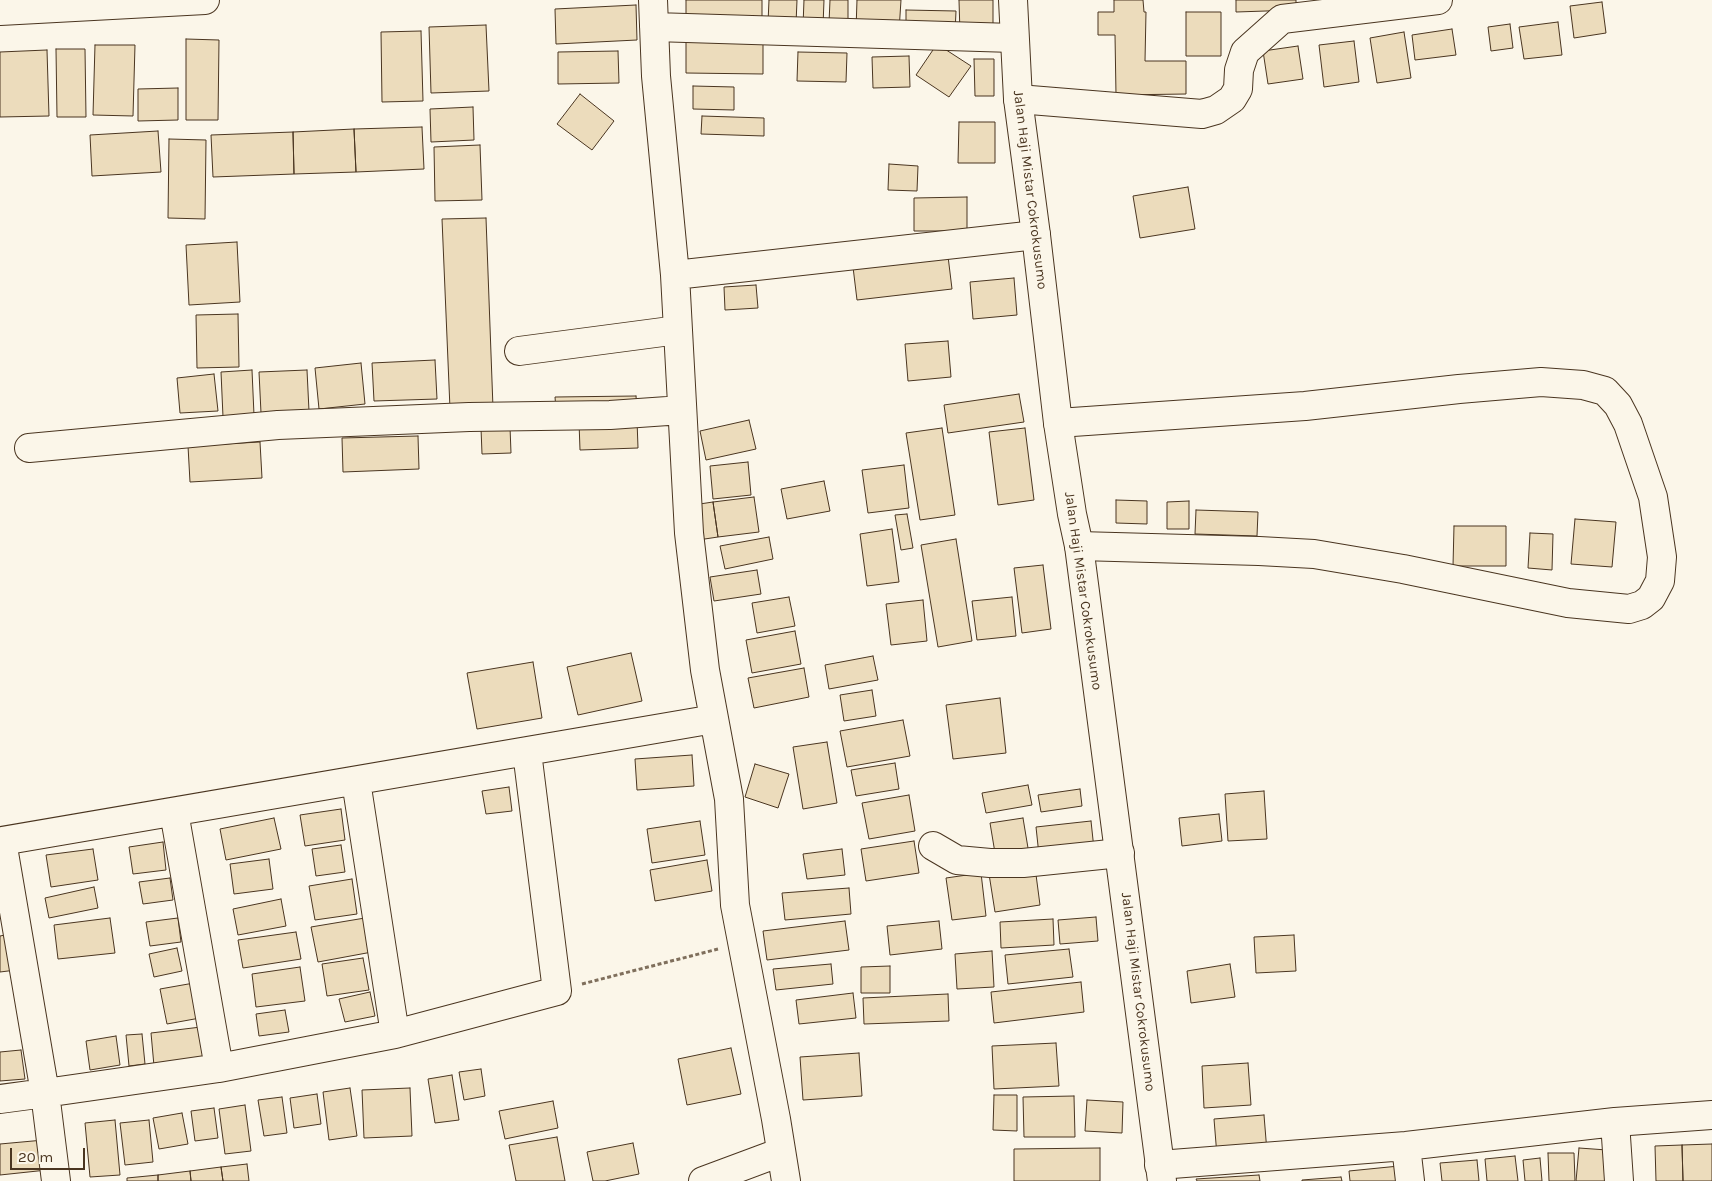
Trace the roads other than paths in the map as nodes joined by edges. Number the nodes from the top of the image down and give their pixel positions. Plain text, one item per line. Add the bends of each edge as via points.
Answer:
1 (205, 0) edge
2 (653, 0) edge
3 (1013, 0) edge
4 (1438, 0) edge
5 (0, 11) edge
6 (654, 27) junction
7 (1013, 38) junction
8 (1018, 99) junction
9 (1036, 235) junction
10 (675, 275) junction
11 (678, 330) junction
12 (519, 351) dead end
13 (682, 410) junction
14 (1058, 423) junction
15 (29, 448) dead end
16 (1079, 546) junction
17 (714, 719) junction
18 (528, 752) junction
19 (356, 781) junction
20 (174, 812) junction
21 (1, 841) edge
22 (933, 846) dead end
23 (1120, 853) junction
24 (396, 1034) junction
25 (219, 1068) junction
26 (45, 1093) junction
27 (0, 1099) edge
28 (1712, 1115) edge
29 (1615, 1122) junction
30 (1406, 1146) junction
31 (781, 1152) junction
32 (1161, 1173) edge
33 (56, 1181) edge
34 (703, 1181) edge
35 (786, 1181) edge
36 (1410, 1181) edge
37 (1619, 1181) edge

1 - 5 street
2 - 6 street
3 - 7 street, Jalan Haji Mistar Cokrokusumo
4 - 8 street via 1282,18 1245,52 1239,70 1238,89 1232,99 1216,110 1202,114
6 - 7 street
6 - 10 street
7 - 8 street, Jalan Haji Mistar Cokrokusumo
8 - 9 street, Jalan Haji Mistar Cokrokusumo
9 - 10 street
9 - 14 street, Jalan Haji Mistar Cokrokusumo
10 - 11 street
11 - 12 street
11 - 13 street
13 - 15 street via 278,425
13 - 17 street via 690,533 705,670
14 - 16 street, Jalan Haji Mistar Cokrokusumo
14 - 16 street via 1306,406 1541,382 1584,385 1605,391 1618,405 1628,424 1653,497 1662,557 1660,581 1650,598 1629,609 1568,603 1314,554
16 - 23 street, Jalan Haji Mistar Cokrokusumo
17 - 18 street
17 - 31 street via 729,799 735,905
18 - 19 street
18 - 24 street via 557,991
19 - 20 street
19 - 24 street
20 - 21 street
20 - 25 street
21 - 26 street
22 - 23 street via 957,860 990,863 1023,863
23 - 32 street, Jalan Haji Mistar Cokrokusumo
24 - 25 street
25 - 26 street
26 - 27 street
26 - 33 street
28 - 29 street
29 - 30 street
29 - 37 street
30 - 32 street
30 - 36 street
31 - 34 street
31 - 35 street

